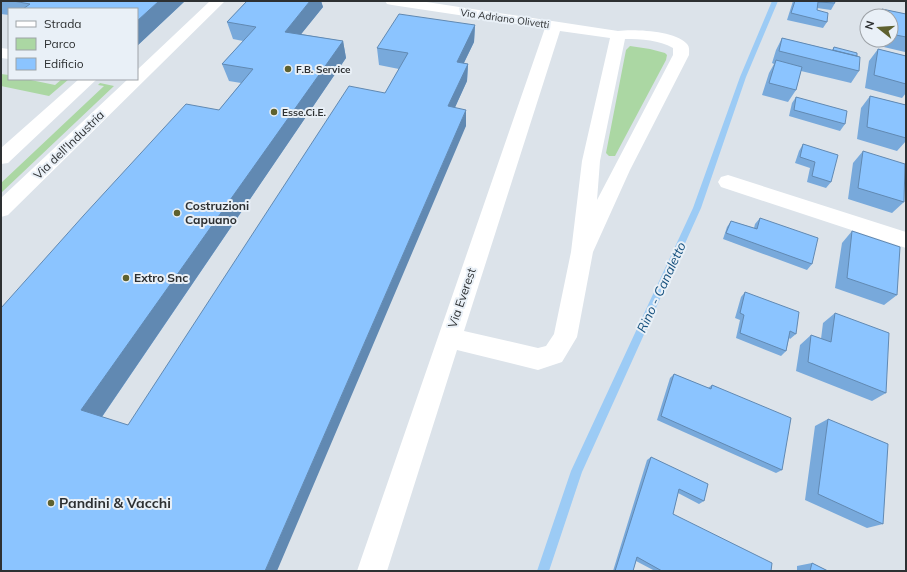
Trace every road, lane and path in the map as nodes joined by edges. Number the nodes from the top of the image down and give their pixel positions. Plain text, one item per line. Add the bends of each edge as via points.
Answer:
1 (218, 1) edge
2 (392, 1) edge
3 (554, 25) junction
4 (618, 35) junction
5 (138, 77) edge
6 (88, 80) edge
7 (135, 80) edge
8 (1, 158) edge
9 (591, 161) junction
10 (621, 170) junction
11 (728, 182) dead end
12 (1, 210) edge
13 (906, 240) edge
14 (582, 252) junction
15 (449, 338) junction
16 (372, 571) edge

1 - 5 street, Via dell'Industria
2 - 3 street, Via Adriano Olivetti
3 - 4 street, Via Adriano Olivetti
3 - 15 street, Via Everest
4 - 9 street
4 - 10 street, Via Adriano Olivetti via 630,33 673,40 681,46 681,55
6 - 8 street
7 - 12 street, Via dell'Industria
9 - 10 street
9 - 14 street
10 - 14 street
11 - 13 street
14 - 15 street via 565,337 554,354 538,359
15 - 16 street, Via Everest

